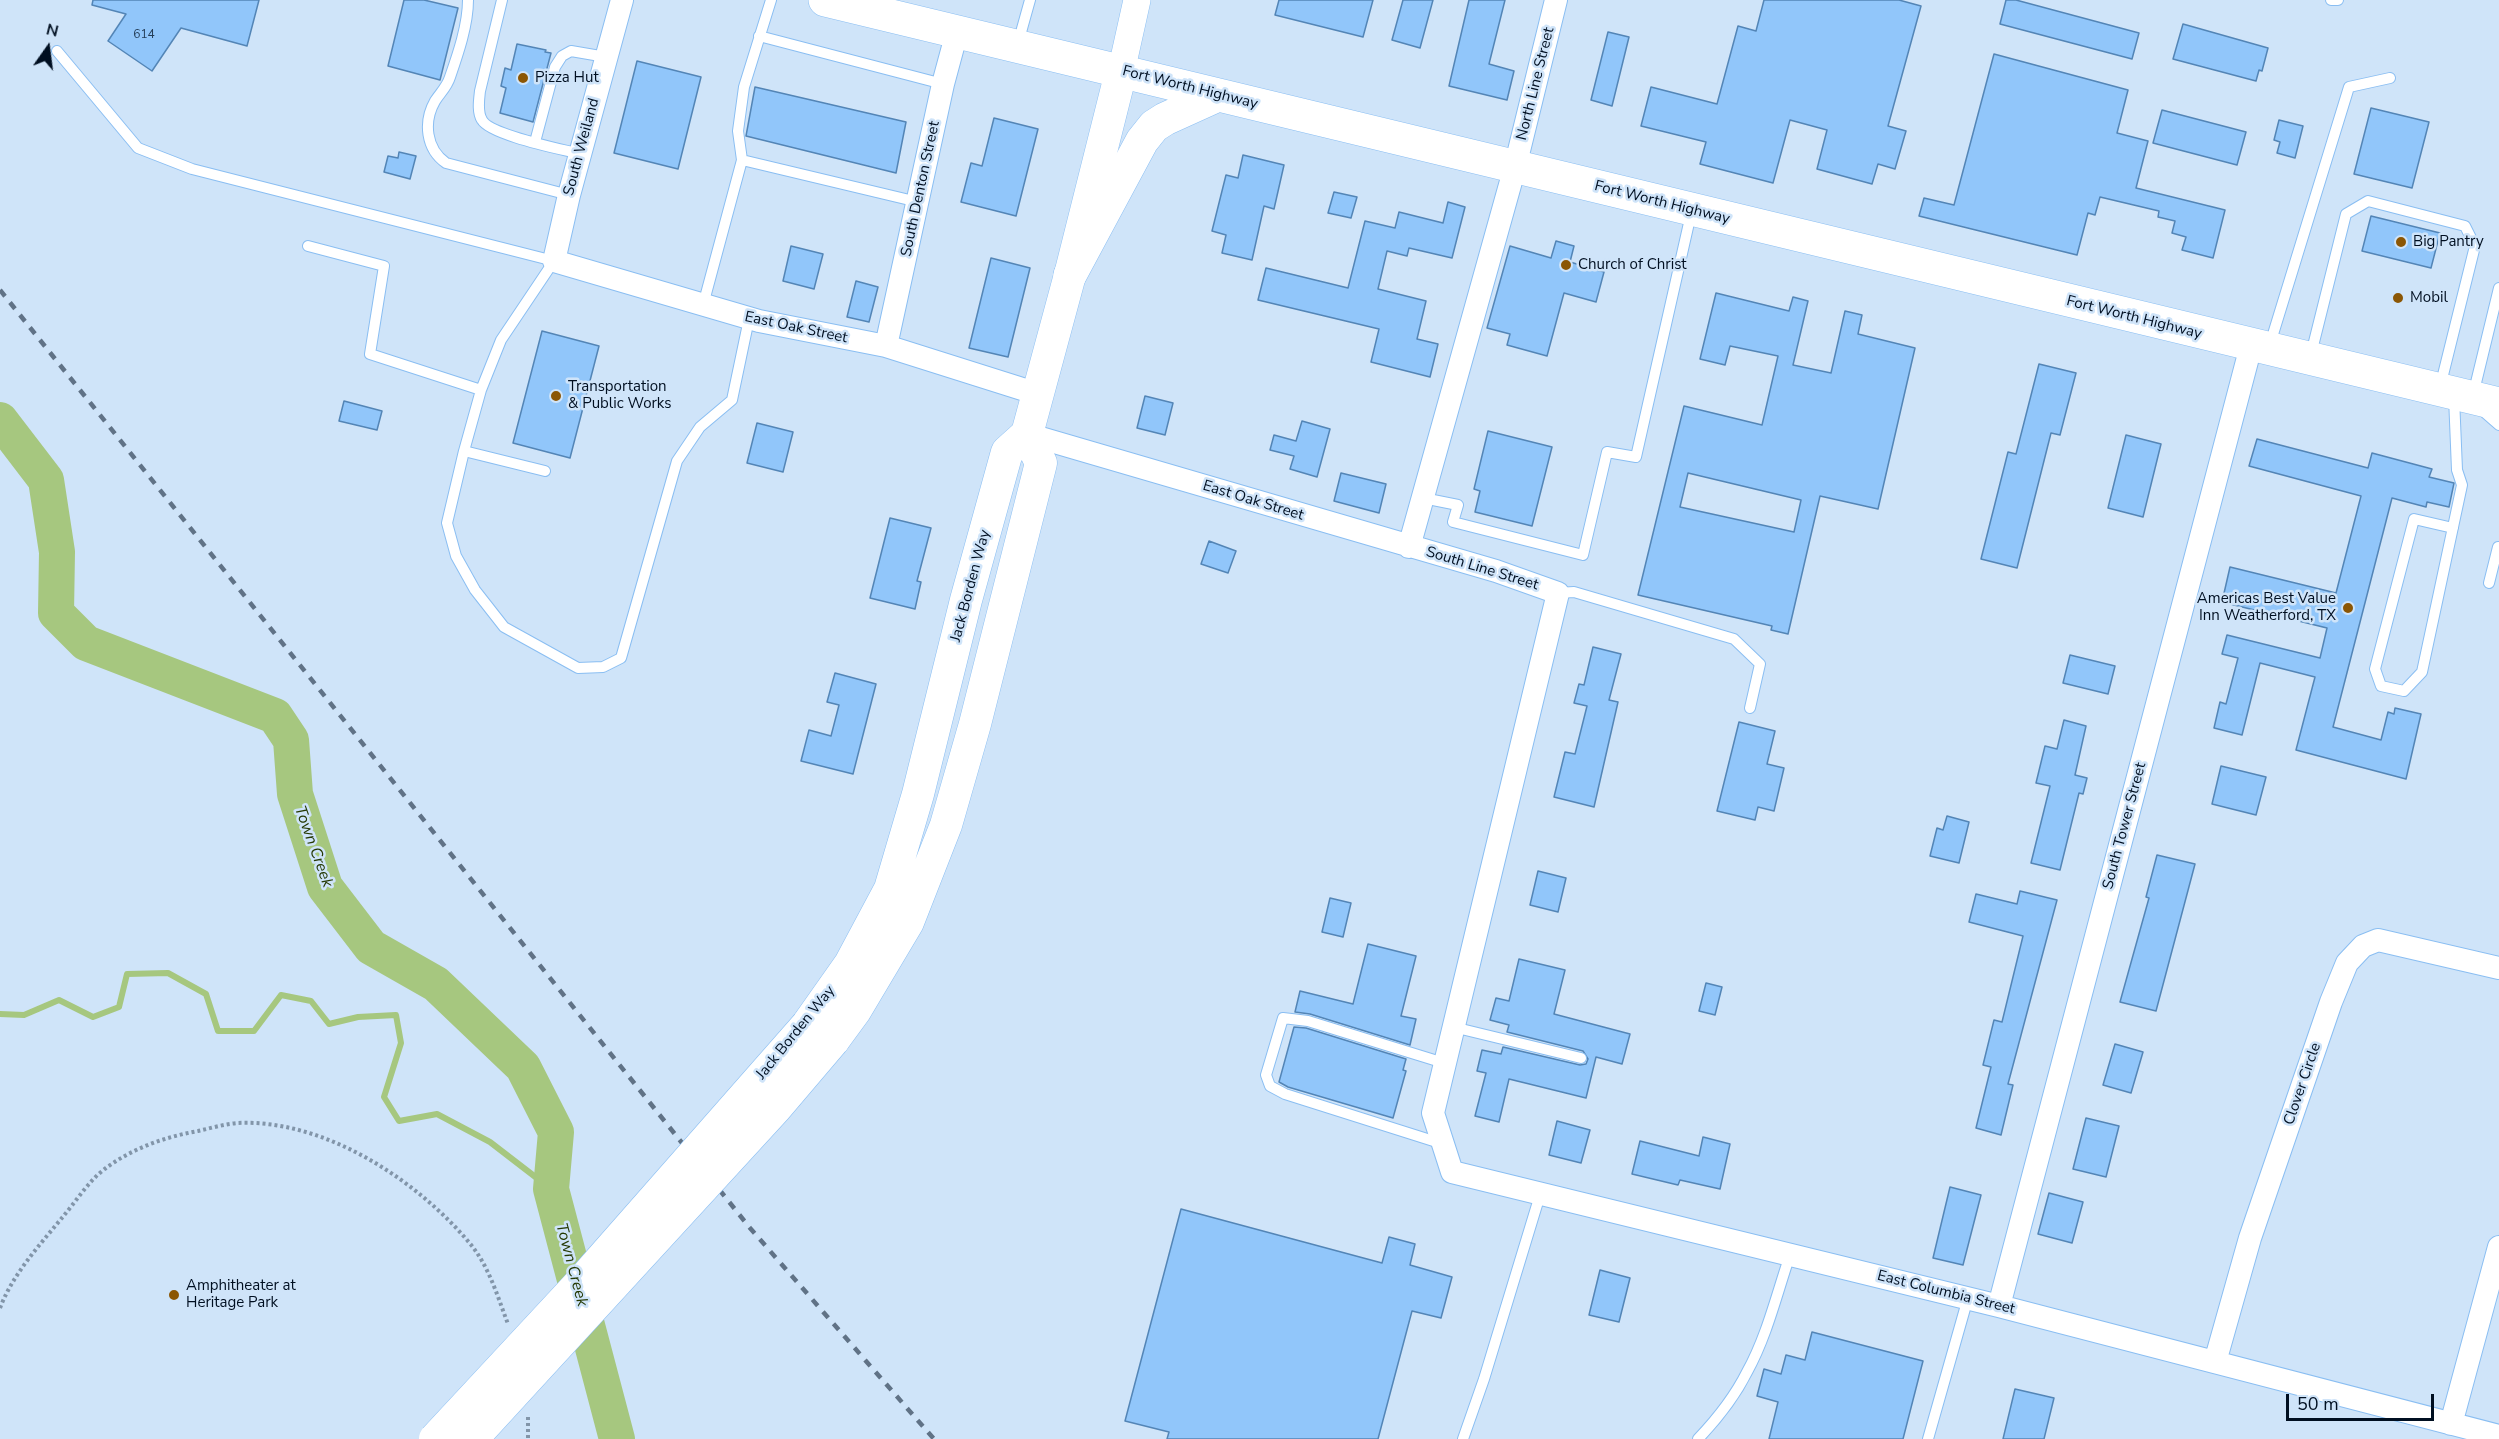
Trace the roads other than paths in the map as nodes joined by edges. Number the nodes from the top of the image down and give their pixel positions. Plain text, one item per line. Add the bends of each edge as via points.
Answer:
1 (468, 0) edge
2 (502, 0) edge
3 (622, 0) edge
4 (771, 0) edge
5 (825, 0) edge
6 (1030, 0) edge
7 (1137, 0) edge
8 (1556, 0) edge
9 (2331, 0) edge
10 (2338, 0) edge
11 (885, 7) edge
12 (957, 32) junction
13 (759, 36) junction
14 (1017, 46) junction
15 (57, 51) dead end
16 (606, 57) junction
17 (1121, 72) junction
18 (2390, 78) dead end
19 (943, 84) junction
20 (1218, 95) junction
21 (535, 142) junction
22 (580, 154) junction
23 (742, 160) junction
24 (1515, 167) junction
25 (569, 195) junction
26 (918, 202) junction
27 (1692, 210) junction
28 (308, 246) dead end
29 (554, 261) junction
30 (1070, 275) junction
31 (2499, 288) edge
32 (2497, 300) edge
33 (703, 306) junction
34 (749, 319) junction
35 (886, 346) junction
36 (2260, 348) junction
37 (2309, 360) junction
38 (481, 390) junction
39 (1038, 394) junction
40 (2466, 396) edge
41 (2499, 425) edge
42 (1027, 434) junction
43 (464, 451) junction
44 (545, 471) dead end
45 (1423, 498) junction
46 (2453, 528) junction
47 (2499, 546) edge
48 (1409, 547) junction
49 (2489, 583) dead end
50 (1558, 593) junction
51 (1750, 708) dead end
52 (2499, 968) edge
53 (1453, 1027) junction
54 (1581, 1058) dead end
55 (1444, 1063) junction
56 (1433, 1113) joint
57 (1443, 1144) junction
58 (1540, 1195) junction
59 (2499, 1247) edge
60 (1790, 1255) junction
61 (1968, 1298) junction
62 (1999, 1306) junction
63 (2216, 1362) junction
64 (2451, 1424) junction
65 (2499, 1436) edge
66 (435, 1439) edge
67 (472, 1439) edge
68 (1463, 1439) edge
69 (1698, 1439) edge
70 (1928, 1439) edge

1 - 25 lane via 450,79 434,102 426,130 437,157 446,163
2 - 21 lane via 480,92 482,121 494,131
3 - 16 street, South Weiland
4 - 13 lane
5 - 11 main road, Fort Worth Highway
6 - 14 lane
7 - 17 street, Jack Borden Way
8 - 24 street, North Line Street
9 - 10 lane
11 - 12 main road, Fort Worth Highway
12 - 14 main road, Fort Worth Highway
12 - 19 street, South Denton Street
13 - 19 lane
13 - 23 lane via 744,87 738,131
14 - 17 main road, Fort Worth Highway
15 - 29 lane via 138,148 192,169
16 - 21 lane via 571,51 562,56 555,67
16 - 22 street, South Weiland
17 - 20 main road, Fort Worth Highway
17 - 30 main road, Jack Borden Way
18 - 36 lane via 2349,87
19 - 26 street, South Denton Street
20 - 24 main road, Fort Worth Highway
20 - 30 main road via 1154,126 1142,141
21 - 22 lane
22 - 25 street, South Weiland
23 - 26 lane
23 - 33 lane
24 - 27 main road, Fort Worth Highway
24 - 45 street, South Line Street
25 - 29 street, South Weiland
26 - 35 street, South Denton Street
27 - 36 main road, Fort Worth Highway
27 - 45 lane via 1636,457 1607,452 1583,555 1454,522 1458,505
28 - 38 lane via 384,266 370,354
29 - 33 street, East Oak Street
29 - 38 lane via 501,340
30 - 39 main road, Jack Borden Way
31 - 32 lane
32 - 40 lane
33 - 34 street, East Oak Street
34 - 35 street, East Oak Street
34 - 43 lane via 732,400 700,428 677,461 621,658 603,667 578,668 504,627 475,590 456,556 447,523
35 - 39 street, East Oak Street
36 - 37 main road, Fort Worth Highway
36 - 62 street, South Tower Street
37 - 40 main road, Fort Worth Highway
37 - 40 lane via 2346,214 2368,201 2465,226 2475,246
38 - 43 lane
39 - 42 main road, Jack Borden Way
40 - 41 lane
40 - 46 lane via 2457,470 2462,485
42 - 48 street, East Oak Street
42 - 66 main road, Jack Borden Way, bridge via 1007,452 890,889 850,964 807,1024 580,1282
42 - 67 main road, Jack Borden Way, bridge via 1041,463 946,825 909,922 833,1041
43 - 44 lane
45 - 48 street, South Line Street
46 - 46 lane via 2422,672 2403,691 2381,686 2375,669 2414,519
47 - 49 lane
48 - 50 street, South Line Street via 1497,571
50 - 51 lane via 1574,592 1734,639 1760,663
50 - 53 street, South Line Street
52 - 63 street, Clover Circle via 2378,940 2363,946 2347,963 2250,1238
53 - 54 lane
53 - 55 street, South Line Street
55 - 56 street, South Line Street
55 - 57 lane via 1308,1021 1283,1018 1266,1075 1270,1086 1285,1094
56 - 57 street, East Columbia Street
57 - 58 street, East Columbia Street via 1452,1172
58 - 60 street, East Columbia Street
58 - 68 lane
59 - 64 street
60 - 61 street, East Columbia Street
60 - 69 lane via 1748,1372
61 - 62 street, East Columbia Street
61 - 70 lane
62 - 63 street, East Columbia Street
63 - 64 street, East Columbia Street
64 - 65 street, East Columbia Street

